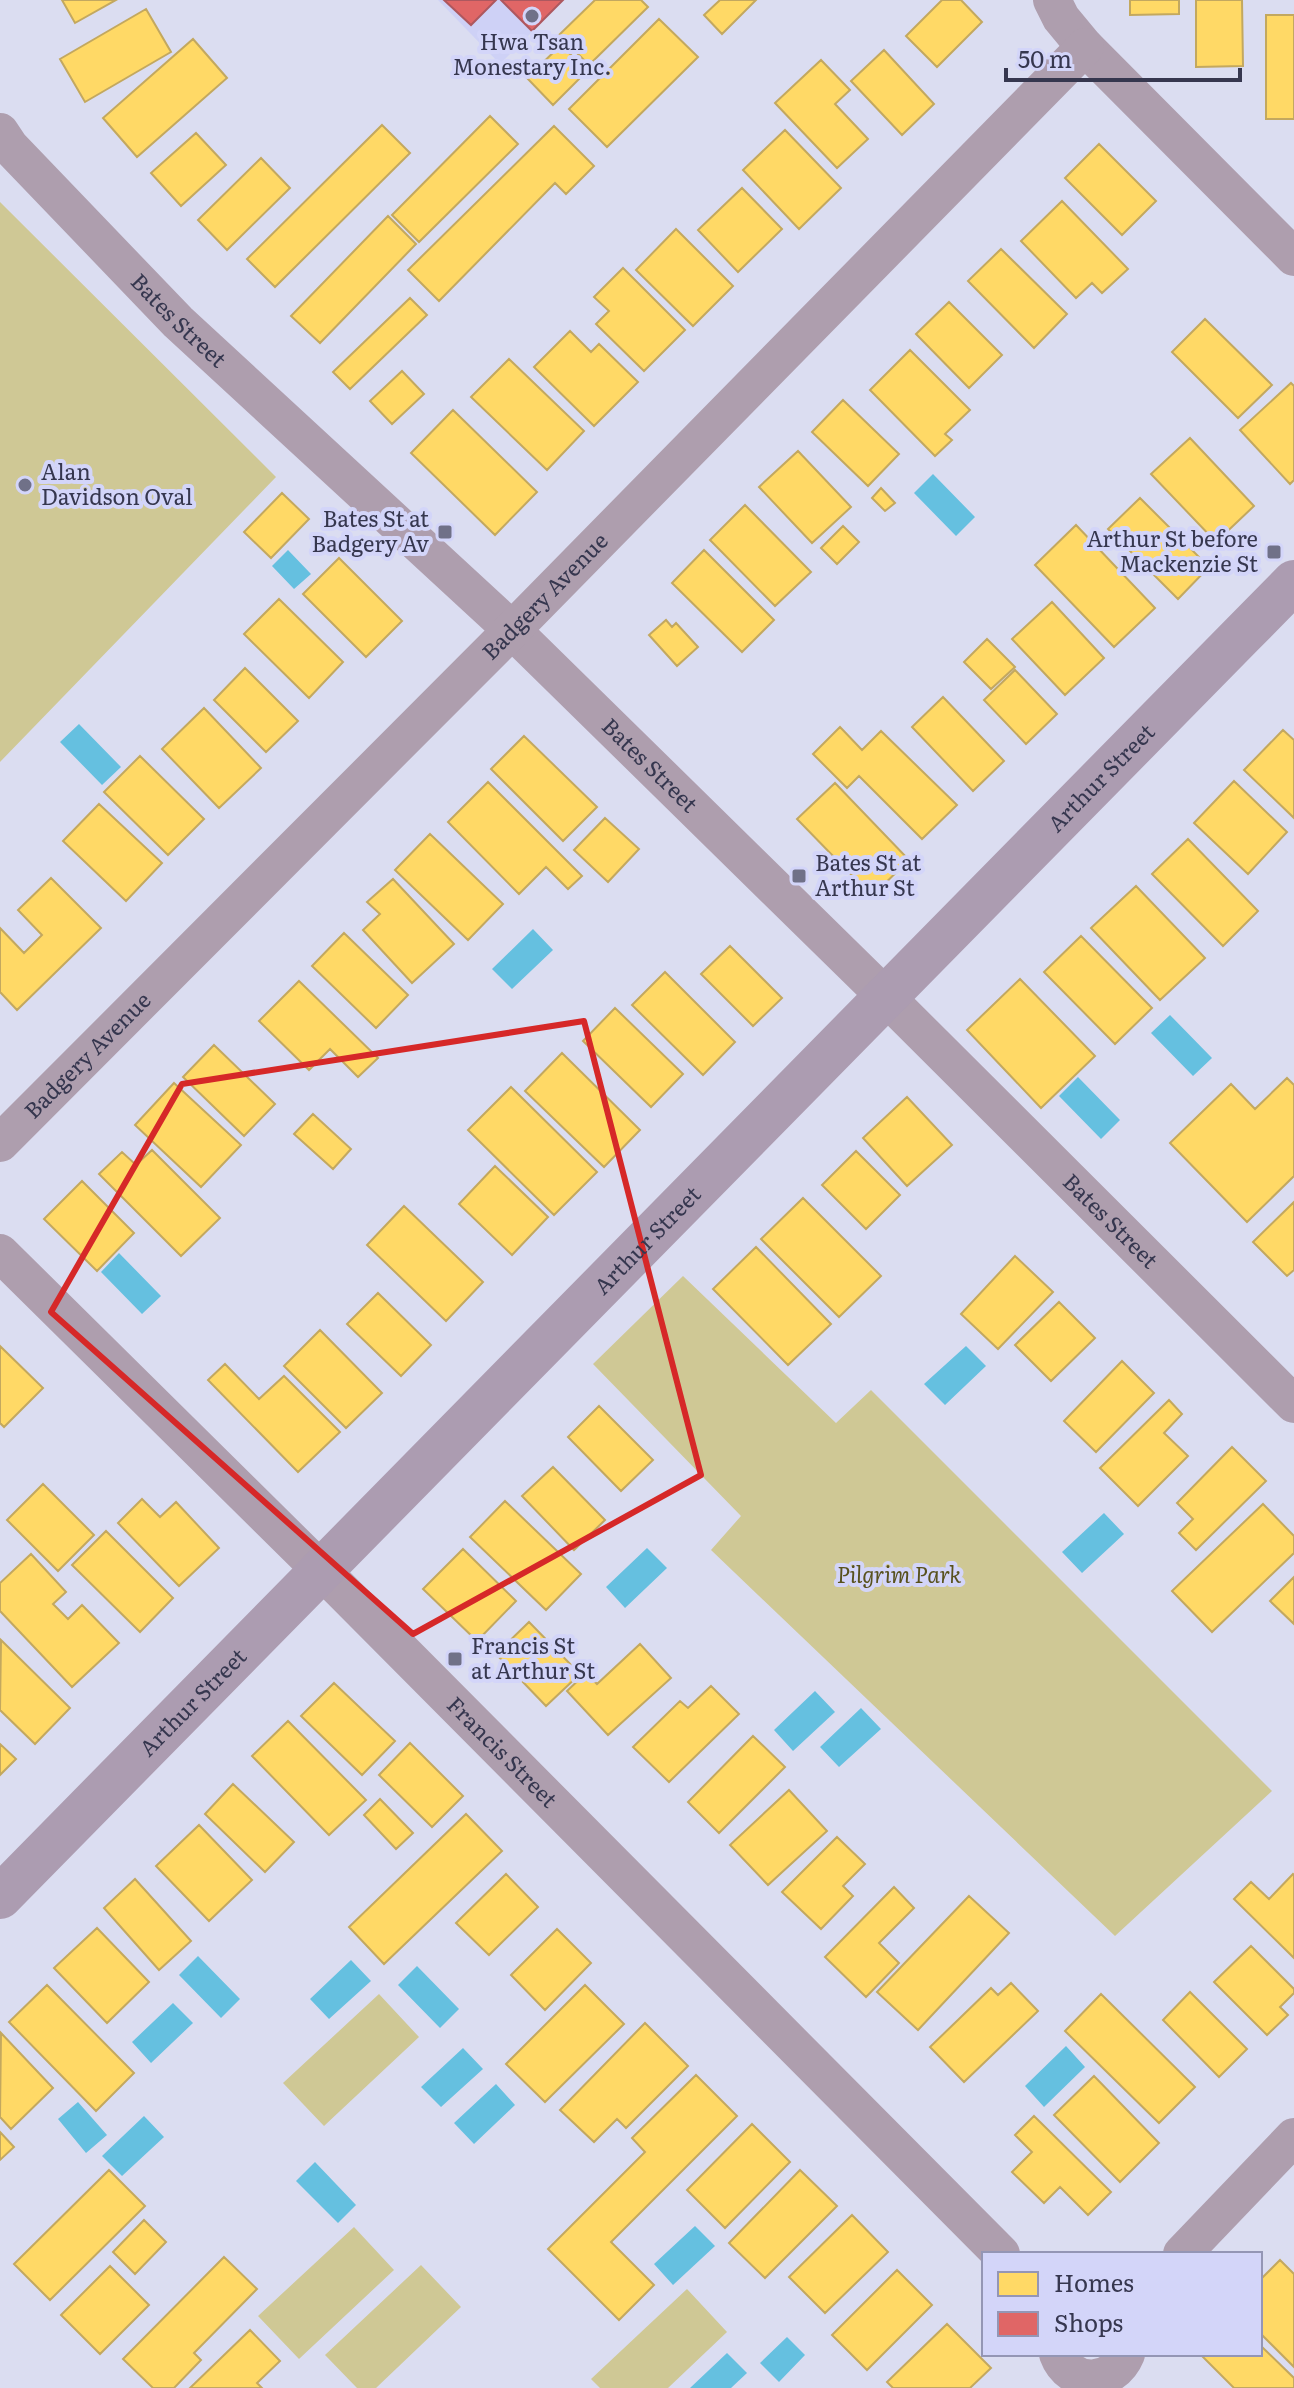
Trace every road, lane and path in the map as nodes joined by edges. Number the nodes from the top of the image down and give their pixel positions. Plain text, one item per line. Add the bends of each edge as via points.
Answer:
1 (1052, 0) edge
2 (1085, 47) junction
3 (0, 132) edge
4 (1292, 254) edge
5 (1294, 582) edge
6 (512, 630) junction
7 (885, 996) junction
8 (0, 1143) edge
9 (0, 1253) edge
10 (1294, 1404) edge
11 (323, 1572) junction
12 (0, 1897) edge
13 (1294, 2137) edge
14 (999, 2252) edge
15 (1184, 2252) edge
16 (1056, 2370) edge
17 (1125, 2371) edge

1 - 2 street
2 - 4 street
2 - 6 street, Badgery Avenue
3 - 6 street, Bates Street via 178,322
5 - 7 main road, Arthur Street
6 - 7 street, Bates Street
6 - 8 street, Badgery Avenue
7 - 10 street, Bates Street
7 - 11 main road, Arthur Street
9 - 11 street, Francis Street
11 - 12 main road, Arthur Street
11 - 14 street, Francis Street
13 - 15 street
16 - 17 street via 1096,2379

